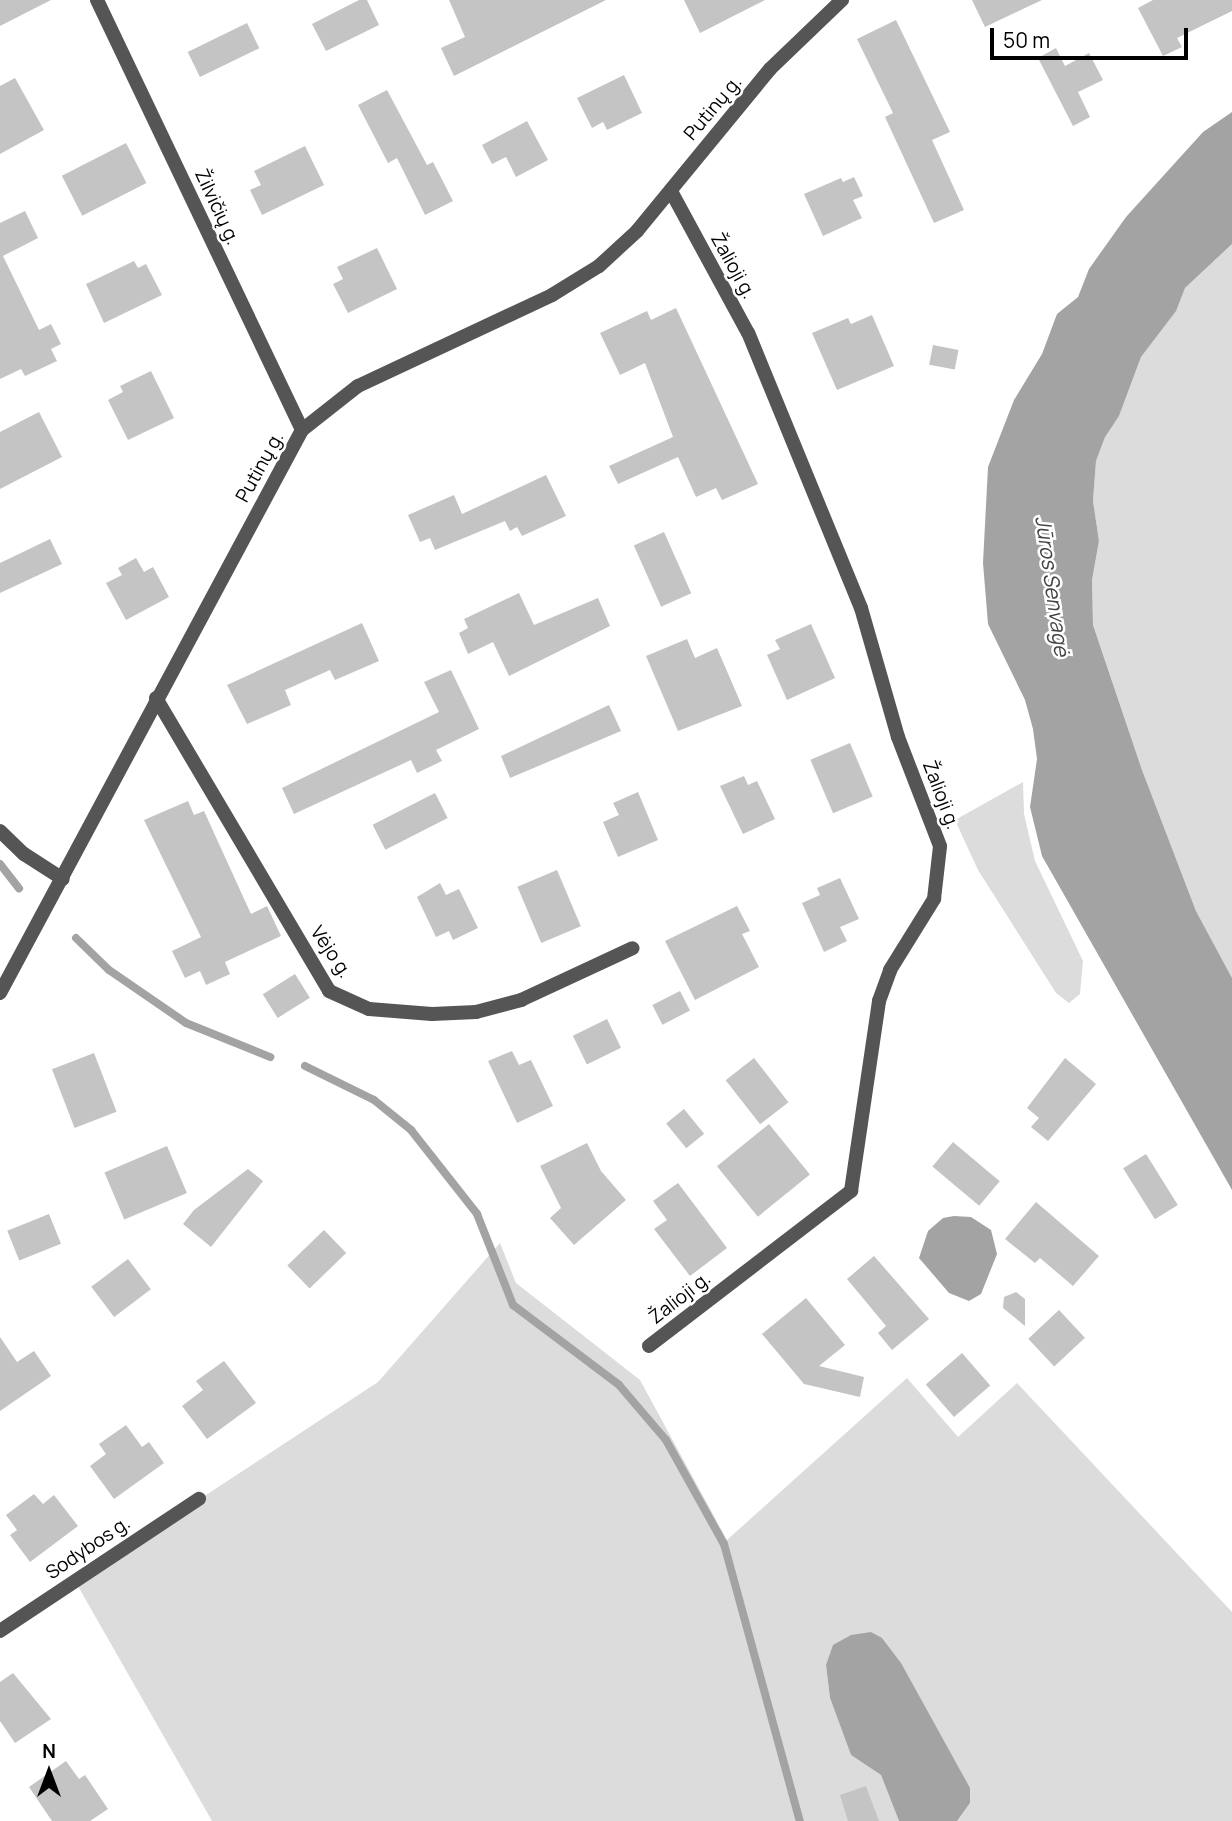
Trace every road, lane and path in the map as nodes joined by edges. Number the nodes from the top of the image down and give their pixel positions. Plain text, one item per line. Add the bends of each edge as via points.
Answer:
1 (97, 0) edge
2 (842, 0) edge
3 (670, 191) junction
4 (302, 430) junction
5 (156, 698) junction
6 (0, 831) edge
7 (63, 879) junction
8 (633, 948) dead end
9 (0, 993) edge
10 (649, 1346) dead end
11 (199, 1499) dead end
12 (0, 1631) edge

1 - 4 street, Žilvičių g.
2 - 3 street, Putinų g. via 770,69
3 - 4 street, Putinų g. via 599,266 552,295 358,386
3 - 10 street, Žalioji g. via 748,333 861,608 898,737 940,846 934,899 890,970 879,1001 850,1191
4 - 5 street, Putinų g.
5 - 7 street, Putinų g.
5 - 8 street, Vėjo g. via 329,991 369,1009 476,1012 521,1000
6 - 7 street via 24,854
7 - 9 street, Putinų g.
11 - 12 street, Sodybos g.

